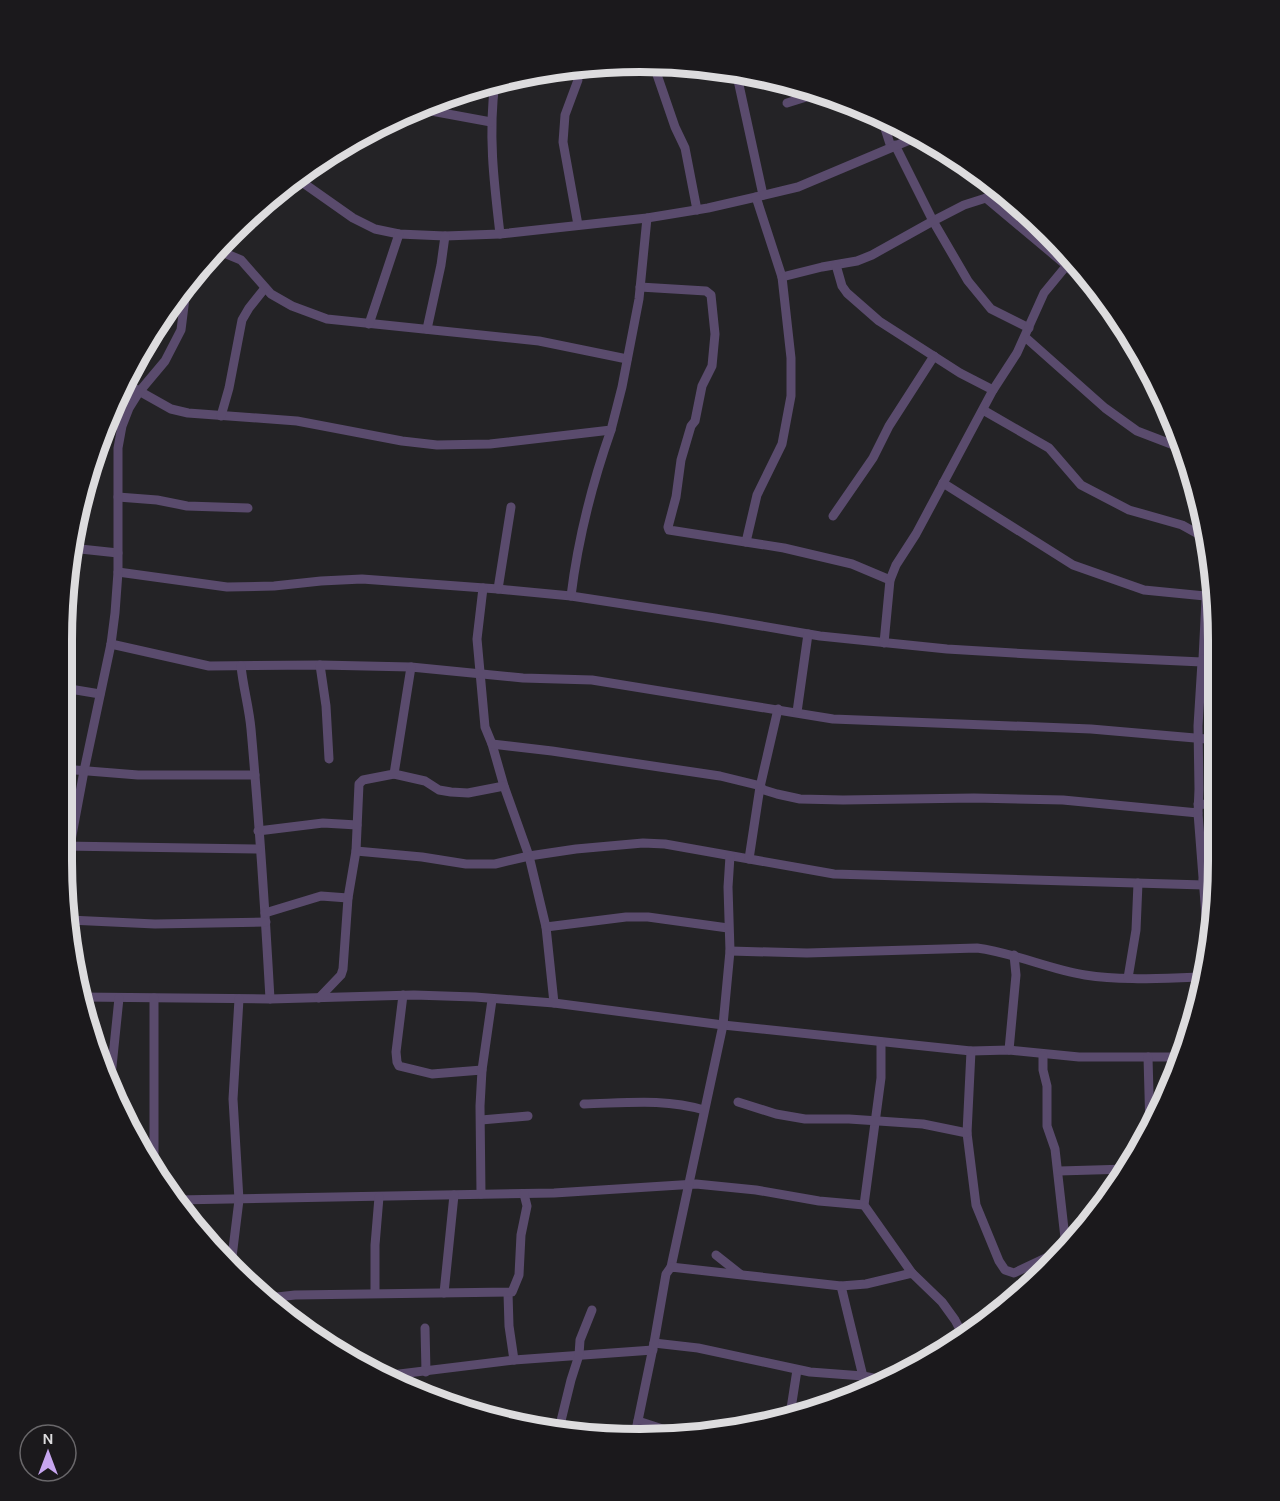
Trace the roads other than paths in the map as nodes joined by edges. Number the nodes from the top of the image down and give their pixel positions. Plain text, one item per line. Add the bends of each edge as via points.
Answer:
1 (656, 72) edge
2 (578, 80) dead end
3 (738, 81) edge
4 (494, 91) edge
5 (806, 97) edge
6 (787, 103) dead end
7 (433, 111) edge
8 (491, 122) junction
9 (886, 129) edge
10 (909, 140) edge
11 (893, 146) junction
12 (303, 183) edge
13 (992, 194) edge
14 (760, 196) junction
15 (986, 198) junction
16 (697, 210) junction
17 (647, 218) junction
18 (933, 221) junction
19 (578, 225) junction
20 (399, 234) junction
21 (500, 234) junction
22 (446, 236) junction
23 (1052, 249) edge
24 (224, 253) edge
25 (836, 265) junction
26 (1067, 265) edge
27 (782, 277) junction
28 (265, 288) junction
29 (640, 288) junction
30 (185, 300) edge
31 (369, 324) junction
32 (427, 329) junction
33 (1027, 332) junction
34 (934, 356) junction
35 (627, 359) junction
36 (132, 387) edge
37 (993, 390) junction
38 (139, 392) junction
39 (983, 410) junction
40 (221, 416) junction
41 (611, 430) junction
42 (1173, 445) edge
43 (943, 483) junction
44 (118, 497) junction
45 (511, 507) dead end
46 (248, 508) dead end
47 (833, 516) dead end
48 (1198, 534) edge
49 (747, 542) junction
50 (80, 549) edge
51 (118, 553) junction
52 (118, 572) junction
53 (890, 580) junction
54 (483, 588) junction
55 (1205, 589) edge
56 (498, 590) junction
57 (571, 596) junction
58 (1205, 596) junction
59 (808, 634) junction
60 (884, 643) junction
61 (111, 644) junction
62 (1203, 660) junction
63 (1208, 660) edge
64 (320, 665) junction
65 (241, 666) junction
66 (411, 667) junction
67 (480, 675) junction
68 (72, 689) edge
69 (100, 694) junction
70 (778, 710) junction
71 (797, 712) junction
72 (1198, 737) junction
73 (1208, 738) edge
74 (492, 744) junction
75 (329, 759) dead end
76 (72, 770) edge
77 (84, 771) junction
78 (394, 774) junction
79 (255, 775) junction
80 (504, 786) junction
81 (760, 787) junction
82 (1208, 807) edge
83 (1198, 809) junction
84 (72, 821) edge
85 (357, 825) junction
86 (258, 831) junction
87 (72, 846) edge
88 (259, 849) junction
89 (356, 851) junction
90 (528, 856) junction
91 (730, 856) junction
92 (749, 859) junction
93 (1207, 882) edge
94 (1138, 883) junction
95 (1203, 883) junction
96 (348, 898) junction
97 (1206, 912) edge
98 (265, 918) junction
99 (75, 920) edge
100 (546, 927) junction
101 (728, 928) junction
102 (730, 951) junction
103 (1014, 955) junction
104 (1196, 977) edge
105 (1128, 978) junction
106 (403, 995) junction
107 (89, 997) edge
108 (119, 998) junction
109 (154, 998) junction
110 (319, 998) junction
111 (239, 999) junction
112 (270, 999) junction
113 (492, 1000) junction
114 (554, 1003) junction
115 (723, 1025) junction
116 (881, 1042) junction
117 (1009, 1050) junction
118 (971, 1051) junction
119 (1043, 1055) junction
120 (1148, 1057) junction
121 (1173, 1057) edge
122 (112, 1069) edge
123 (482, 1070) junction
124 (738, 1101) dead end
125 (584, 1104) dead end
126 (704, 1110) junction
127 (1149, 1111) edge
128 (528, 1116) dead end
129 (481, 1120) junction
130 (875, 1120) junction
131 (967, 1133) junction
132 (154, 1155) edge
133 (1117, 1169) edge
134 (1059, 1171) junction
135 (689, 1185) junction
136 (481, 1194) junction
137 (524, 1194) junction
138 (454, 1195) junction
139 (379, 1197) junction
140 (184, 1200) edge
141 (239, 1200) junction
142 (864, 1205) junction
143 (1067, 1236) edge
144 (716, 1254) dead end
145 (232, 1257) edge
146 (1048, 1257) edge
147 (671, 1267) junction
148 (912, 1273) junction
149 (740, 1274) junction
150 (841, 1286) junction
151 (375, 1293) junction
152 (444, 1293) junction
153 (508, 1293) junction
154 (276, 1297) edge
155 (592, 1310) dead end
156 (425, 1328) dead end
157 (960, 1330) edge
158 (653, 1347) junction
159 (579, 1355) junction
160 (514, 1360) junction
161 (797, 1370) junction
162 (426, 1372) junction
163 (399, 1375) edge
164 (862, 1376) junction
165 (874, 1378) edge
166 (864, 1383) edge
167 (791, 1409) edge
168 (638, 1421) junction
169 (560, 1423) edge
170 (662, 1428) edge
171 (636, 1429) edge

1 - 16 street via 685,148
2 - 19 street via 565,115 562,142
3 - 14 street
4 - 8 street
5 - 6 street
7 - 8 street
8 - 21 street
9 - 11 street
10 - 11 street
11 - 14 street via 798,187
11 - 18 street
12 - 20 street via 366,226
13 - 15 street
14 - 16 street
14 - 27 street
15 - 18 street
15 - 23 street
16 - 17 street
17 - 19 street
17 - 29 street
18 - 25 street via 872,255
18 - 33 street via 968,281 991,309
19 - 21 street
20 - 22 street
20 - 31 street
21 - 22 street
22 - 32 street
24 - 28 street via 241,260
25 - 27 street
25 - 34 street via 842,286 853,300
26 - 33 street via 1044,292
27 - 49 street via 791,396 782,444 757,495
28 - 31 street via 292,306 318,316
28 - 40 street via 242,320
29 - 35 street
29 - 49 street via 706,291 711,295 713,359 681,460 669,530
30 - 38 street via 181,330 165,361
31 - 32 street
32 - 35 street via 539,341
33 - 37 street
33 - 42 street via 1105,408 1137,431
34 - 37 street
34 - 47 street
35 - 41 street
36 - 38 street
37 - 39 street
38 - 40 street via 171,409
38 - 44 street via 122,426
39 - 43 street
39 - 48 street via 1049,448 1081,485 1129,510 1182,525
40 - 41 street via 297,421 437,445 490,444
41 - 57 street via 587,510
43 - 53 street
43 - 58 street via 1072,565 1144,590
44 - 46 street via 187,506
44 - 51 street
45 - 56 street
49 - 53 street via 852,564
50 - 51 street
51 - 52 street
52 - 54 street via 227,587 362,579
52 - 61 street
53 - 60 street
54 - 56 street
54 - 67 street via 477,639
55 - 58 street
56 - 57 street
57 - 59 street
58 - 62 street
59 - 60 street
59 - 71 street
60 - 62 street via 1030,654
61 - 65 street via 209,666
61 - 69 street
62 - 63 street
62 - 72 street
64 - 65 street
64 - 66 street
64 - 75 street
65 - 79 street
66 - 67 street
66 - 78 street
67 - 70 street via 592,680
67 - 74 street via 485,727
68 - 69 street
69 - 77 street
70 - 71 street
70 - 81 street
71 - 72 street via 833,718
72 - 73 street
72 - 83 street
74 - 80 street
74 - 81 street via 720,777
76 - 77 street
77 - 79 street
77 - 84 street
78 - 80 street via 450,792
78 - 85 street via 360,781
79 - 86 street
80 - 90 street
81 - 83 street via 800,799 1063,800
81 - 92 street
82 - 83 street
83 - 95 street
85 - 86 street via 323,823
85 - 89 street
86 - 88 street
87 - 88 street
88 - 98 street
89 - 90 street via 466,864 495,864
89 - 96 street
90 - 91 street via 643,843
90 - 100 street
91 - 92 street
91 - 101 street
92 - 94 street via 834,874
93 - 95 street
94 - 95 street
94 - 105 street
95 - 97 street
96 - 98 street via 321,896
96 - 110 street via 341,975
98 - 99 street via 155,924
98 - 112 street
100 - 101 street via 648,917
100 - 114 street
101 - 102 street
102 - 103 street via 977,948
102 - 115 street
103 - 105 street via 1086,975
103 - 117 street via 1016,975
104 - 105 street
106 - 110 street
106 - 113 street
106 - 123 street via 396,1052 399,1066 432,1074
107 - 108 street
108 - 109 street
108 - 122 street
109 - 111 street
109 - 132 street
110 - 112 street
111 - 112 street
111 - 141 street via 233,1099
113 - 114 street
113 - 123 street
114 - 115 street
115 - 116 street
115 - 126 street
116 - 118 street
116 - 130 street
117 - 118 street
117 - 119 street
118 - 131 street
119 - 120 street
119 - 134 street via 1047,1126
120 - 121 street
120 - 127 street
123 - 129 street
124 - 130 street via 805,1119
125 - 126 street via 682,1103
126 - 135 street
128 - 129 street
129 - 136 street
130 - 131 street
130 - 142 street
131 - 146 street via 976,1205 1005,1270 1014,1273
133 - 134 street
134 - 143 street
135 - 137 street
135 - 142 street via 712,1184
135 - 147 street
136 - 137 street
136 - 138 street
137 - 153 street via 519,1275
138 - 139 street
138 - 152 street
139 - 141 street
139 - 151 street
140 - 141 street
141 - 145 street
142 - 148 street
144 - 149 street
147 - 149 street
147 - 158 street via 666,1274
148 - 150 street
148 - 157 street via 936,1294
149 - 150 street
150 - 164 street
151 - 152 street
151 - 154 street
152 - 153 street
153 - 160 street
155 - 159 street
156 - 162 street
158 - 159 street
158 - 161 street via 709,1350
158 - 168 street
159 - 160 street
159 - 169 street
160 - 162 street
161 - 164 street
161 - 167 street
162 - 163 street
164 - 165 street
164 - 166 street
168 - 170 street
168 - 171 street

